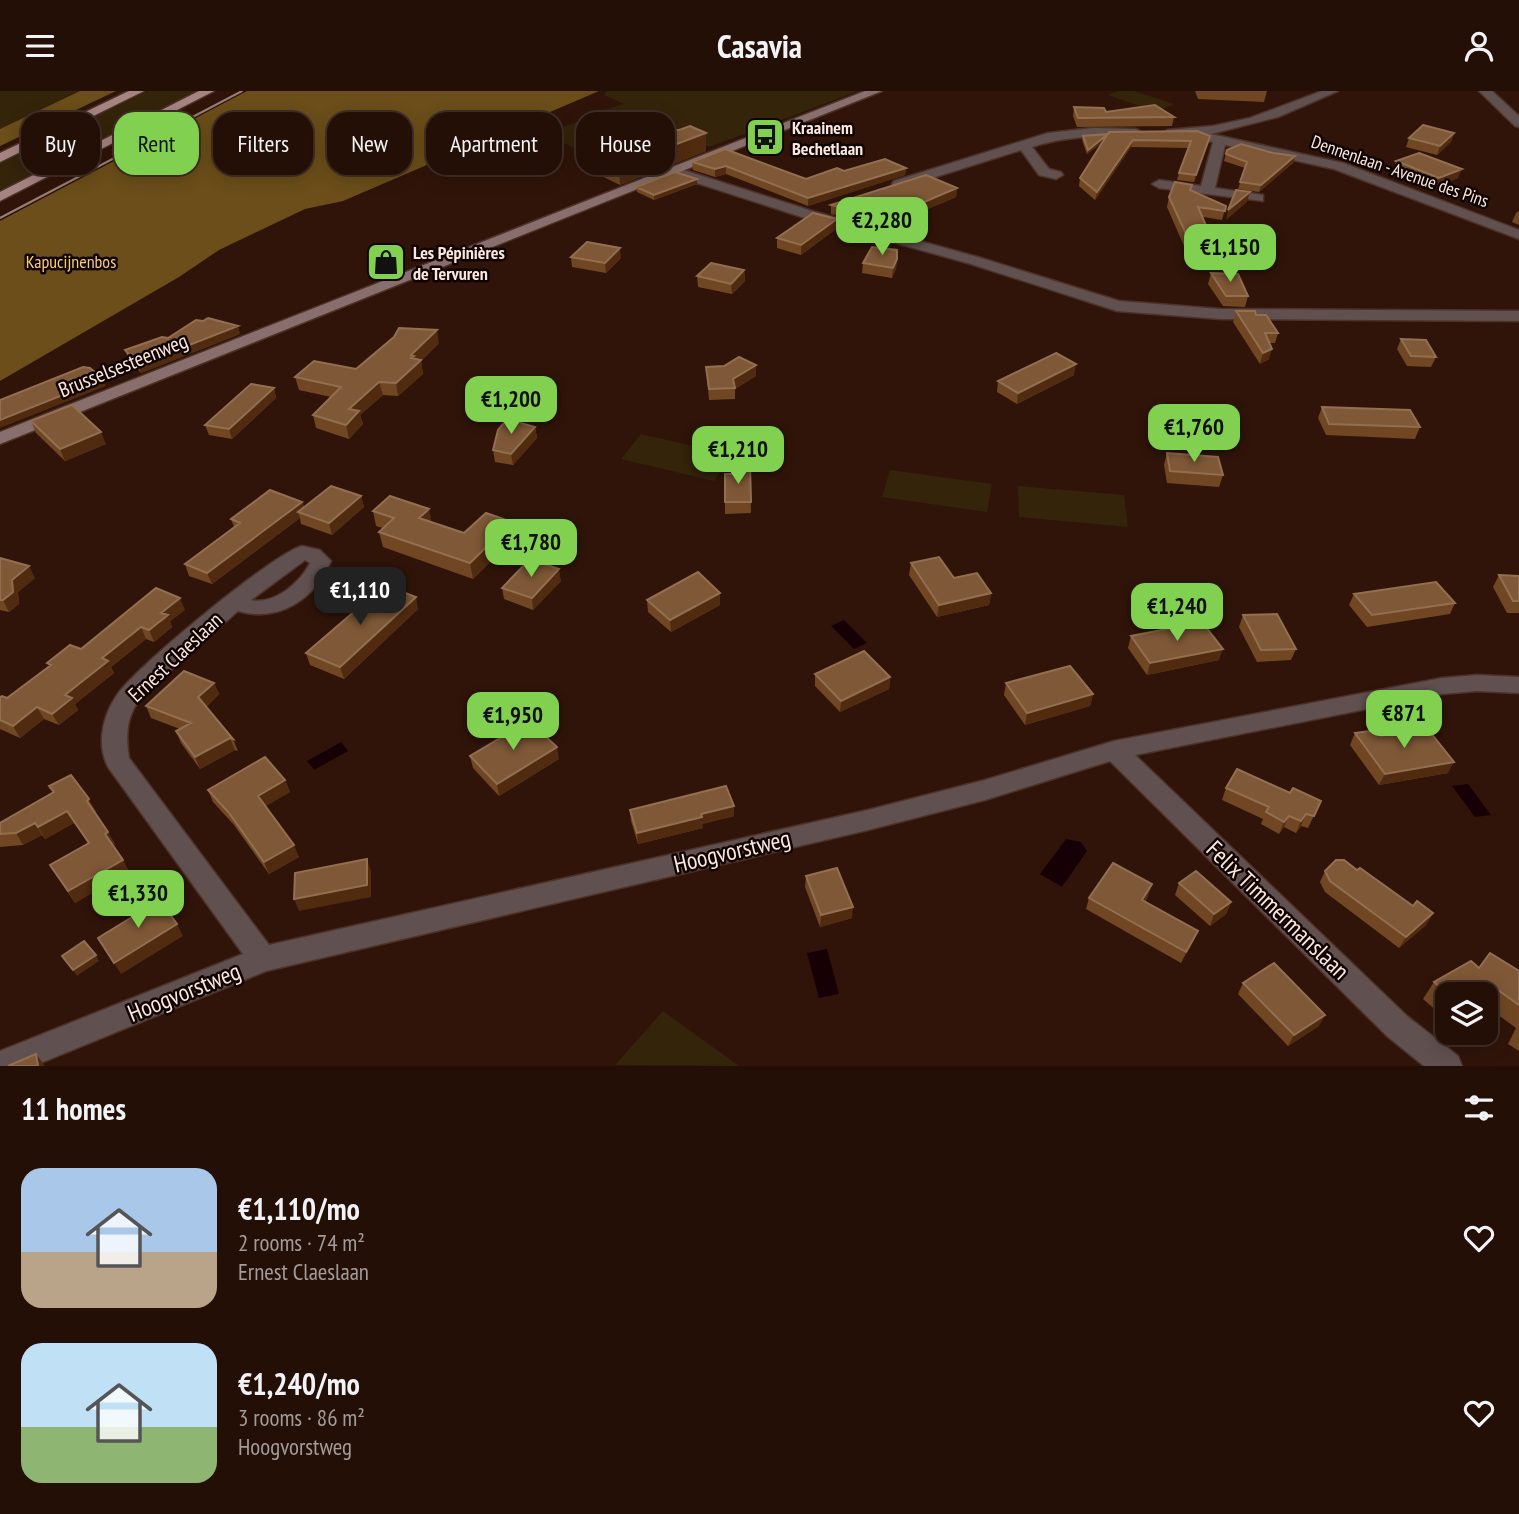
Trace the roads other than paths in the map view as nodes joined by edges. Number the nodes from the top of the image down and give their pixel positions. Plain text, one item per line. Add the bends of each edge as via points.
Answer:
1 (138, 91) edge
2 (208, 91) edge
3 (876, 91) edge
4 (1332, 91) edge
5 (1485, 91) edge
6 (1519, 123) edge
7 (1184, 133) junction
8 (1220, 139) junction
9 (1024, 145) junction
10 (0, 158) edge
11 (675, 171) edge
12 (675, 171) edge
13 (664, 175) edge
14 (1056, 175) dead end
15 (1159, 184) dead end
16 (884, 189) edge
17 (1207, 191) junction
18 (0, 197) edge
19 (1258, 198) dead end
20 (833, 206) edge
21 (807, 214) junction
22 (1519, 235) edge
23 (1519, 316) edge
24 (0, 438) edge
25 (234, 602) dead end
26 (1519, 685) edge
27 (1114, 750) junction
28 (264, 959) junction
29 (0, 1065) edge
30 (1447, 1066) edge

1 - 10 main road
2 - 18 main road
3 - 11 street, Brusselsesteenweg
4 - 7 street via 1264,119
5 - 6 street
7 - 8 street, Dennenlaan - Avenue des Pins
7 - 9 street via 1072,132
8 - 17 street
8 - 22 street, Dennenlaan - Avenue des Pins via 1338,166
9 - 14 street via 1044,172
9 - 16 street
12 - 21 street
13 - 24 street, Brusselsesteenweg
15 - 17 street
17 - 19 street
20 - 21 street
21 - 23 street via 1118,306 1220,314
25 - 28 street, Ernest Claeslaan via 127,698 112,732 117,760
26 - 27 street, Hoogvorstweg via 1442,686
27 - 28 street, Hoogvorstweg via 868,820
27 - 30 street, Felix Timmermanslaan via 1397,1026
28 - 29 street, Hoogvorstweg

